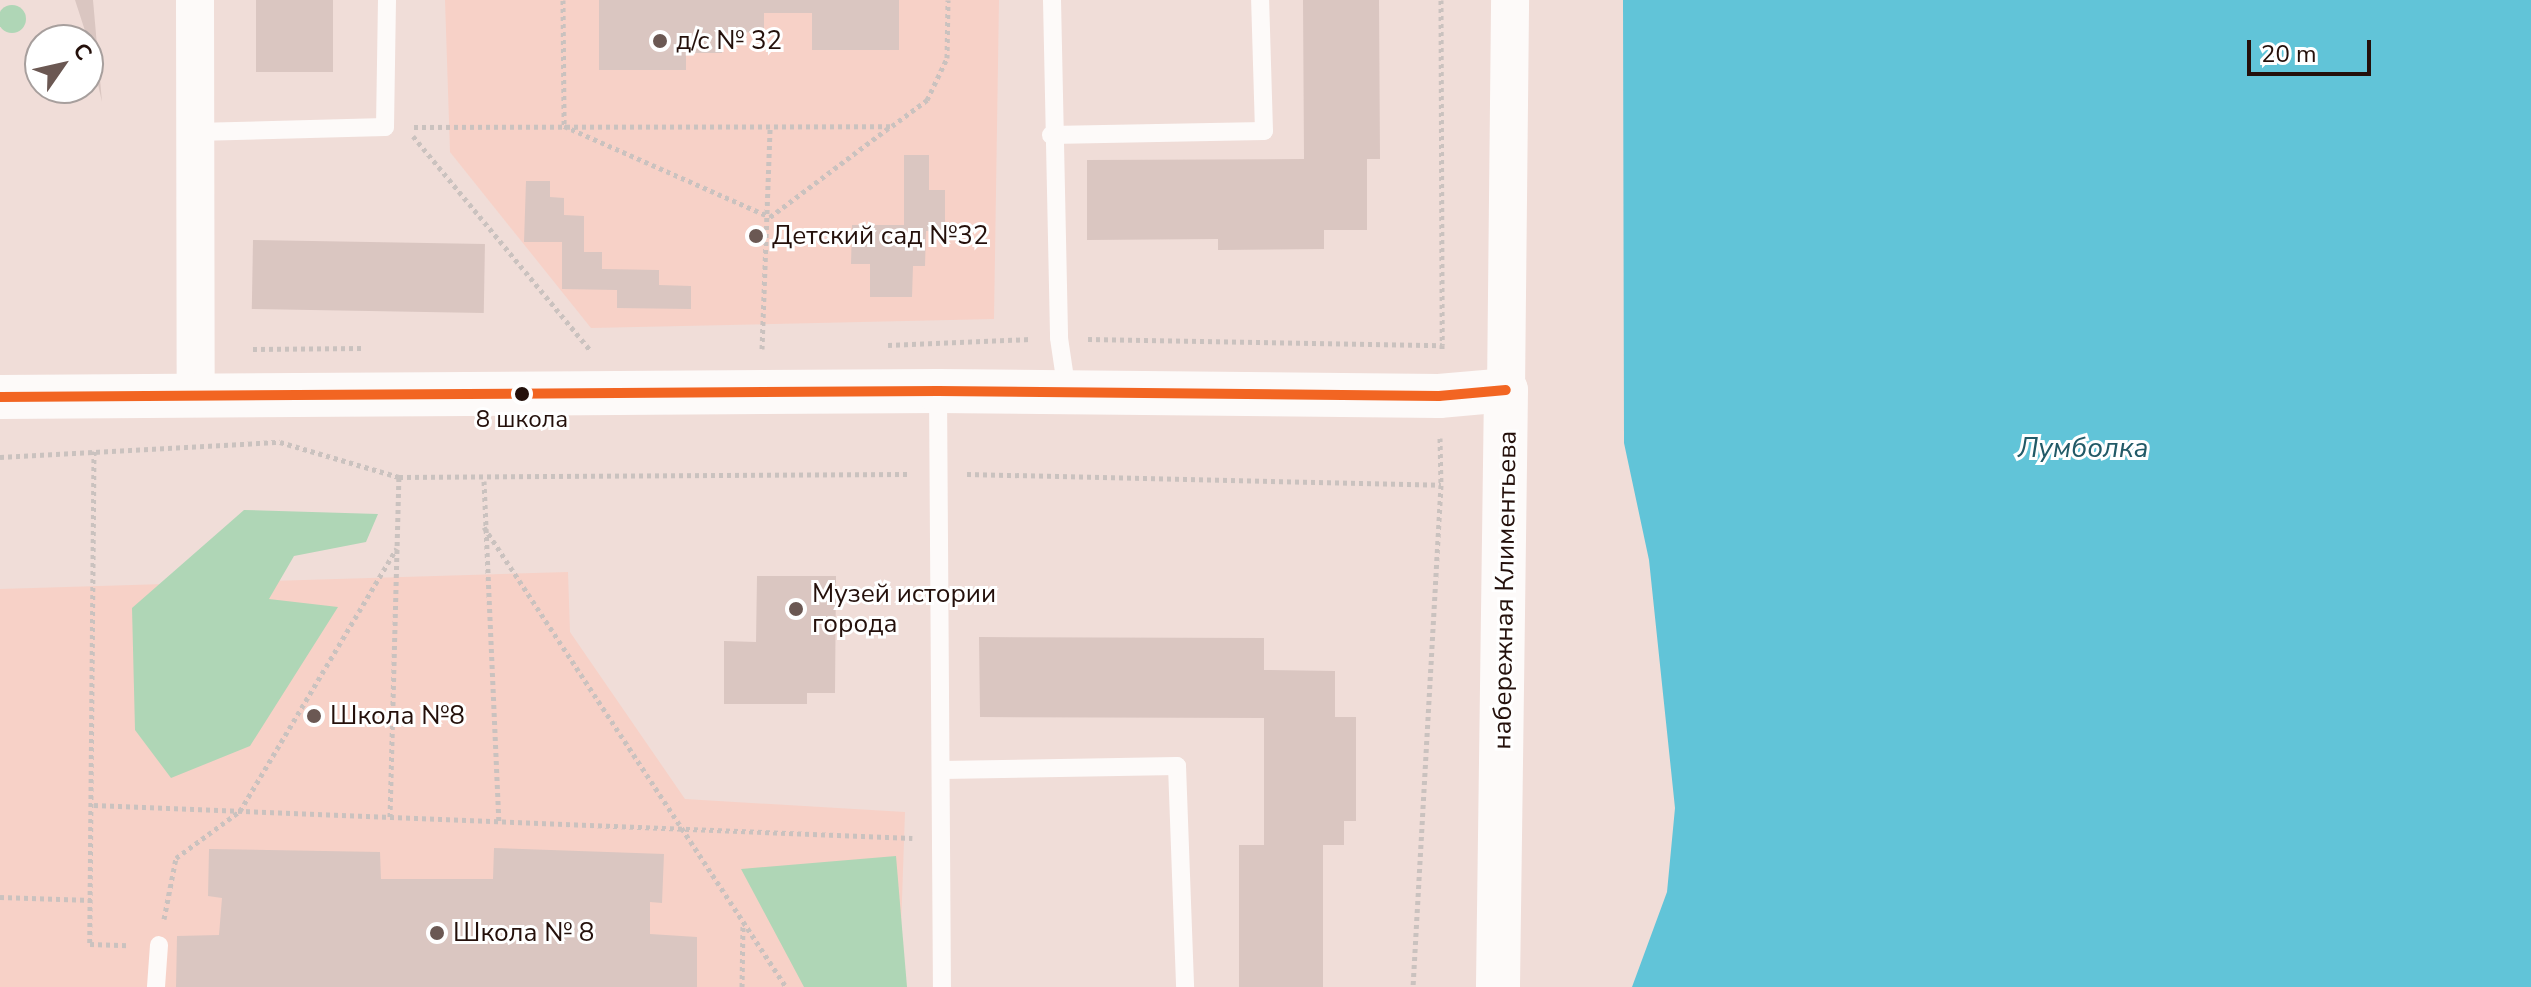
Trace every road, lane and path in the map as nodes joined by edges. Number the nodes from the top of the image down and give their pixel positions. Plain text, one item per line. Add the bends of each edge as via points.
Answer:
1 (195, 0) edge
2 (387, 0) edge
3 (563, 0) edge
4 (948, 0) edge
5 (1052, 0) edge
6 (1260, 0) edge
7 (1441, 0) edge
8 (1510, 0) edge
9 (564, 126) junction
10 (770, 126) junction
11 (892, 126) junction
12 (195, 132) junction
13 (1051, 135) junction
14 (770, 217) junction
15 (1059, 338) junction
16 (871, 345) dead end
17 (1442, 345) dead end
18 (747, 349) dead end
19 (762, 349) junction
20 (778, 349) dead end
21 (604, 350) dead end
22 (1506, 390) junction
23 (938, 391) junction
24 (1067, 392) junction
25 (196, 395) junction
26 (0, 397) edge
27 (94, 451) junction
28 (0, 457) edge
29 (940, 473) junction
30 (399, 477) junction
31 (484, 481) junction
32 (484, 527) junction
33 (397, 548) junction
34 (942, 770) junction
35 (94, 805) junction
36 (240, 811) junction
37 (390, 817) junction
38 (499, 821) junction
39 (682, 829) junction
40 (940, 839) junction
41 (0, 897) edge
42 (91, 900) junction
43 (743, 922) junction
44 (159, 945) junction
45 (156, 987) edge
46 (742, 987) edge
47 (786, 987) edge
48 (942, 987) edge
49 (1185, 987) edge
50 (1413, 987) edge
51 (1498, 987) edge

1 - 12 street
2 - 12 lane via 385,127
3 - 9 path
4 - 11 path via 947,58 927,100
5 - 13 lane
6 - 13 lane via 1264,131
7 - 17 path
8 - 22 street, набережная Климентьева
9 - 10 path
9 - 14 path
9 - 21 path via 406,127 588,350
10 - 11 path
10 - 14 path
11 - 14 path
12 - 25 street
13 - 15 lane
14 - 19 path
15 - 16 path
15 - 24 lane
18 - 19 path
19 - 20 path
22 - 24 street via 1439,396
22 - 51 street, набережная Климентьева
23 - 24 street
23 - 25 street
23 - 29 lane
25 - 26 street
27 - 28 path
27 - 30 path via 280,442
27 - 35 path
29 - 31 path
29 - 34 lane
29 - 50 path via 1441,485
30 - 31 path
30 - 33 path
31 - 32 path
32 - 38 path
32 - 39 path
33 - 36 path
33 - 37 path
34 - 40 lane
34 - 49 lane via 1177,766
35 - 36 path
35 - 42 path
36 - 37 path
36 - 44 path via 176,858
37 - 38 path
38 - 39 path
39 - 40 path
39 - 43 path
40 - 48 lane
41 - 42 path
42 - 44 path via 90,944
43 - 46 path
43 - 47 path
44 - 45 lane

